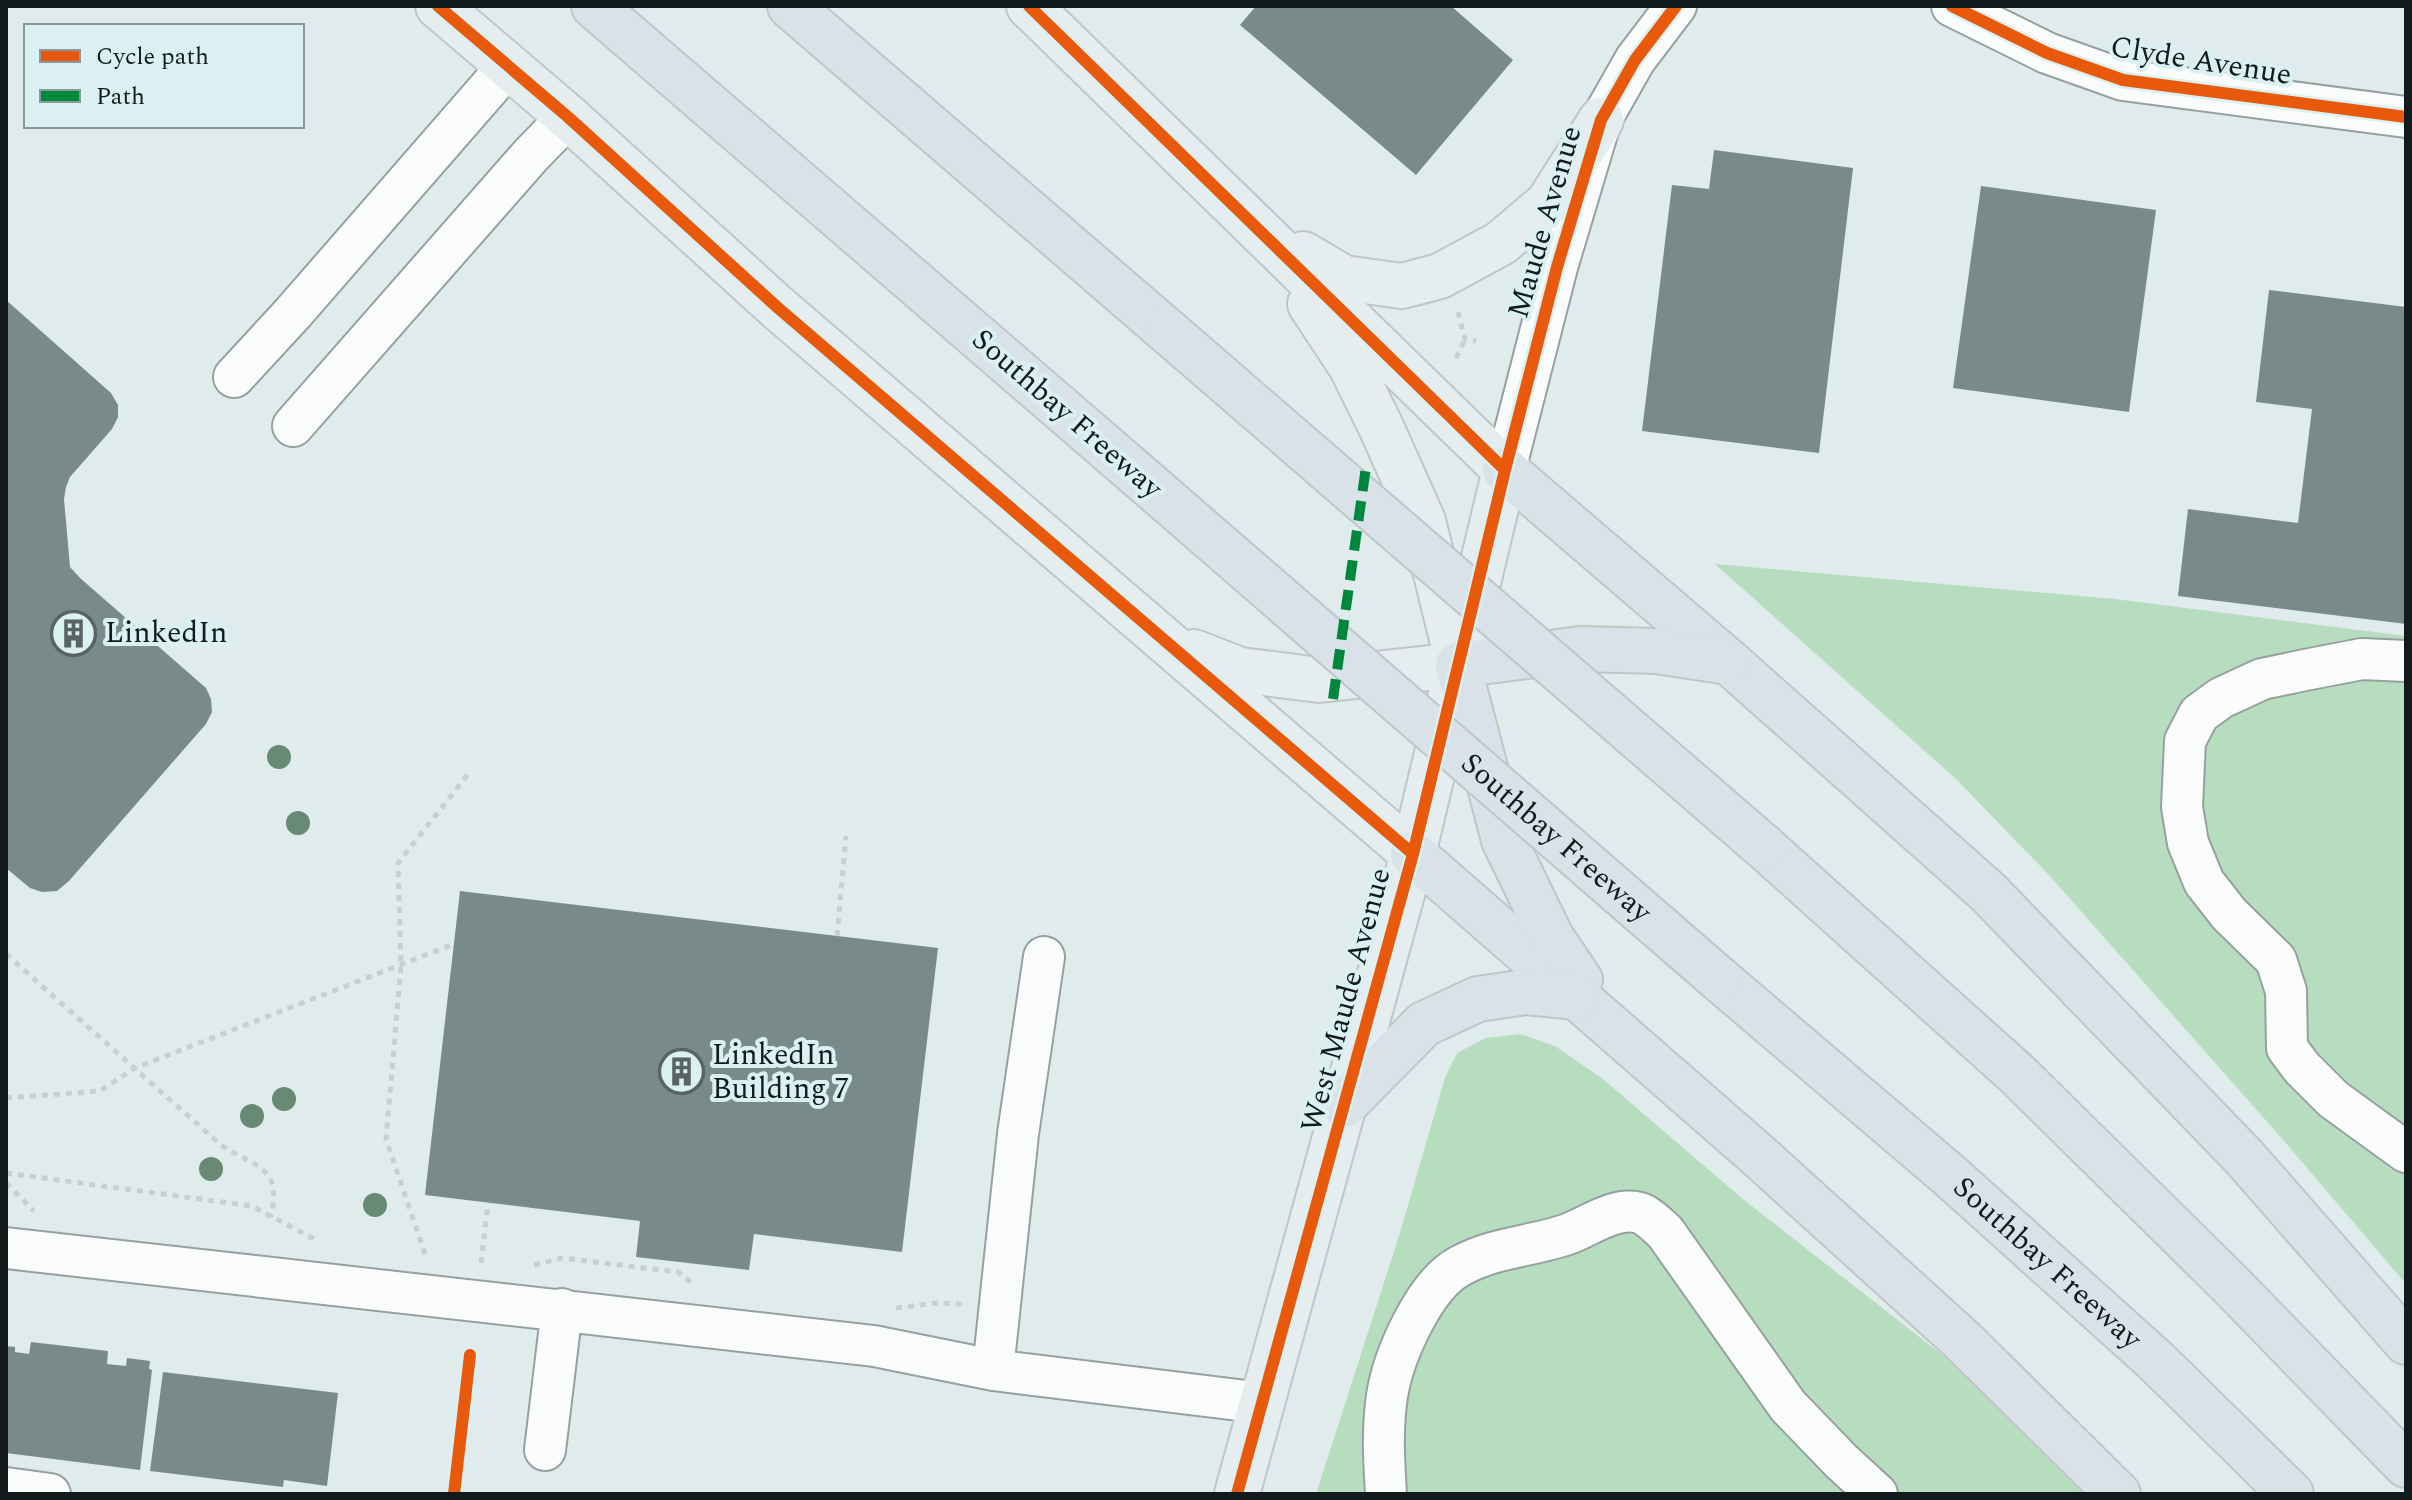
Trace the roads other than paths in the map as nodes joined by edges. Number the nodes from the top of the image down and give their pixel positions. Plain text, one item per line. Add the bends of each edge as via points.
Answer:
1 (438, 6) edge
2 (594, 6) edge
3 (790, 6) edge
4 (1029, 6) edge
5 (1676, 6) edge
6 (1952, 6) edge
7 (509, 65) junction
8 (568, 117) junction
9 (2406, 117) edge
10 (1601, 120) junction
11 (1260, 229) junction
12 (234, 377) dead end
13 (293, 426) dead end
14 (1505, 470) junction
15 (1167, 642) junction
16 (2406, 661) edge
17 (1729, 662) junction
18 (1458, 665) junction
19 (1413, 854) junction
20 (1044, 957) dead end
21 (1577, 997) junction
22 (1614, 1030) junction
23 (1344, 1105) junction
24 (2406, 1152) edge
25 (6, 1248) edge
26 (562, 1309) junction
27 (2406, 1342) edge
28 (993, 1370) junction
29 (1263, 1403) junction
30 (545, 1450) dead end
31 (2406, 1465) edge
32 (6, 1488) edge
33 (50, 1494) edge
34 (1237, 1494) edge
35 (1386, 1494) edge
36 (1877, 1494) edge
37 (2118, 1494) edge
38 (2291, 1494) edge

1 - 7 main road
2 - 38 highway, Southbay Freeway, bridge via 1949,1175
3 - 31 highway, bridge via 1764,847 2018,1075
4 - 11 main road
5 - 10 street, Maude Avenue via 1635,60
6 - 9 street, Clyde Avenue via 2047,53 2123,80
7 - 8 main road
7 - 12 street
8 - 13 street
8 - 15 main road via 777,307
10 - 11 main road via 1548,203 1501,243 1440,276 1402,286 1344,278
10 - 14 street, Maude Avenue
11 - 14 main road
11 - 18 main road via 1351,366 1381,427 1423,521
14 - 17 highway
14 - 18 main road, West Maude Avenue
15 - 18 main road via 1240,670 1319,680
15 - 19 main road
16 - 24 street via 2362,659 2310,669 2262,679 2221,698 2199,714 2185,741 2182,807 2188,843 2204,882 2276,960 2286,991 2287,1048 2333,1099
17 - 18 highway via 1656,651 1581,649
17 - 27 highway via 1988,892 2244,1157
18 - 19 main road, West Maude Avenue
18 - 22 highway via 1504,840 1551,937
19 - 21 highway
19 - 23 main road, West Maude Avenue
20 - 28 street via 1018,1134
21 - 22 highway
21 - 23 highway via 1526,992 1478,999 1424,1024
22 - 37 highway via 1963,1341
23 - 29 main road, West Maude Avenue
25 - 26 street
26 - 28 street via 874,1346
26 - 30 street
28 - 29 street
29 - 34 main road, West Maude Avenue
32 - 33 street
35 - 36 street via 1387,1393 1418,1311 1438,1284 1458,1267 1494,1251 1570,1234 1621,1211 1643,1214 1665,1232 1788,1406

